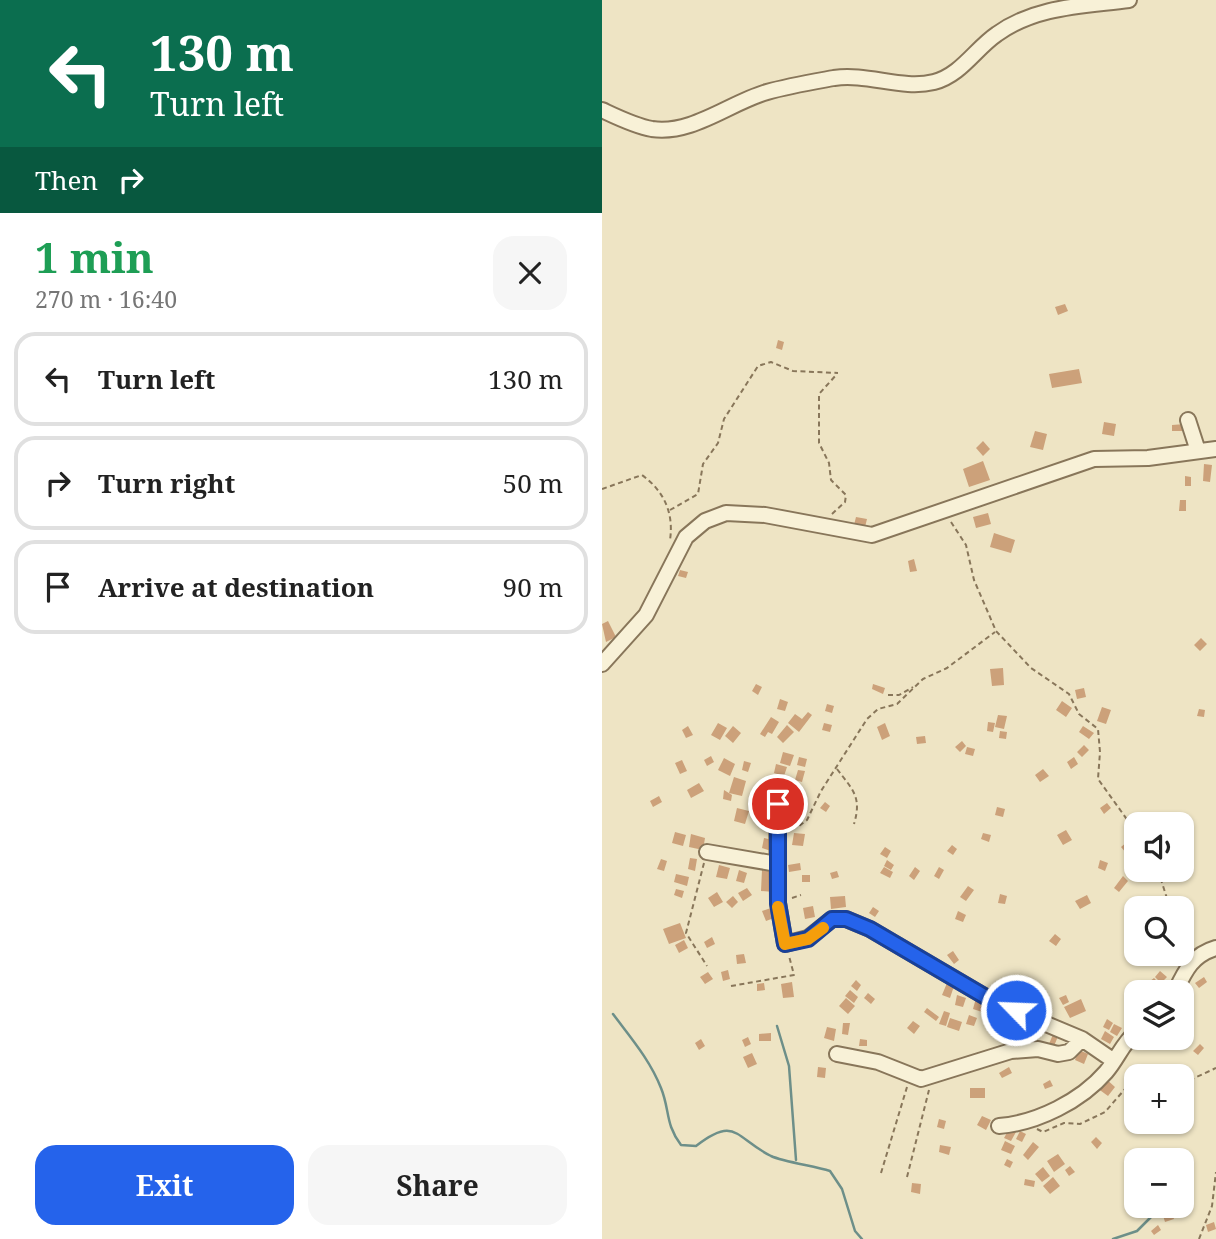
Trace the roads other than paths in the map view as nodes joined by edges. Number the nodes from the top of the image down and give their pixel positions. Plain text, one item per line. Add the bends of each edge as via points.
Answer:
1 (1129, 0) edge
2 (602, 110) edge
3 (1188, 420) dead end
4 (1216, 449) edge
5 (1198, 451) junction
6 (602, 664) edge
7 (778, 804) dead end
8 (706, 852) road end
9 (777, 864) junction
10 (1216, 948) edge
11 (1181, 980) edge
12 (1082, 1039) junction
13 (1124, 1043) edge
14 (837, 1054) dead end
15 (1114, 1061) junction
16 (999, 1126) dead end

1 - 2 street via 1025,17 997,34 957,72 936,82 916,85 871,77 837,78 766,92 670,129 651,129
3 - 5 street
4 - 5 street
5 - 6 street via 1094,460 872,535 765,515 726,513 705,521 686,537 646,615
7 - 9 street
8 - 9 street
9 - 12 street via 785,944 808,939 832,919 846,919 996,1003
10 - 11 street via 1192,960
12 - 14 street via 1069,1052 1011,1051 932,1077
12 - 15 street
13 - 15 street
15 - 16 street via 1085,1091 1032,1119

